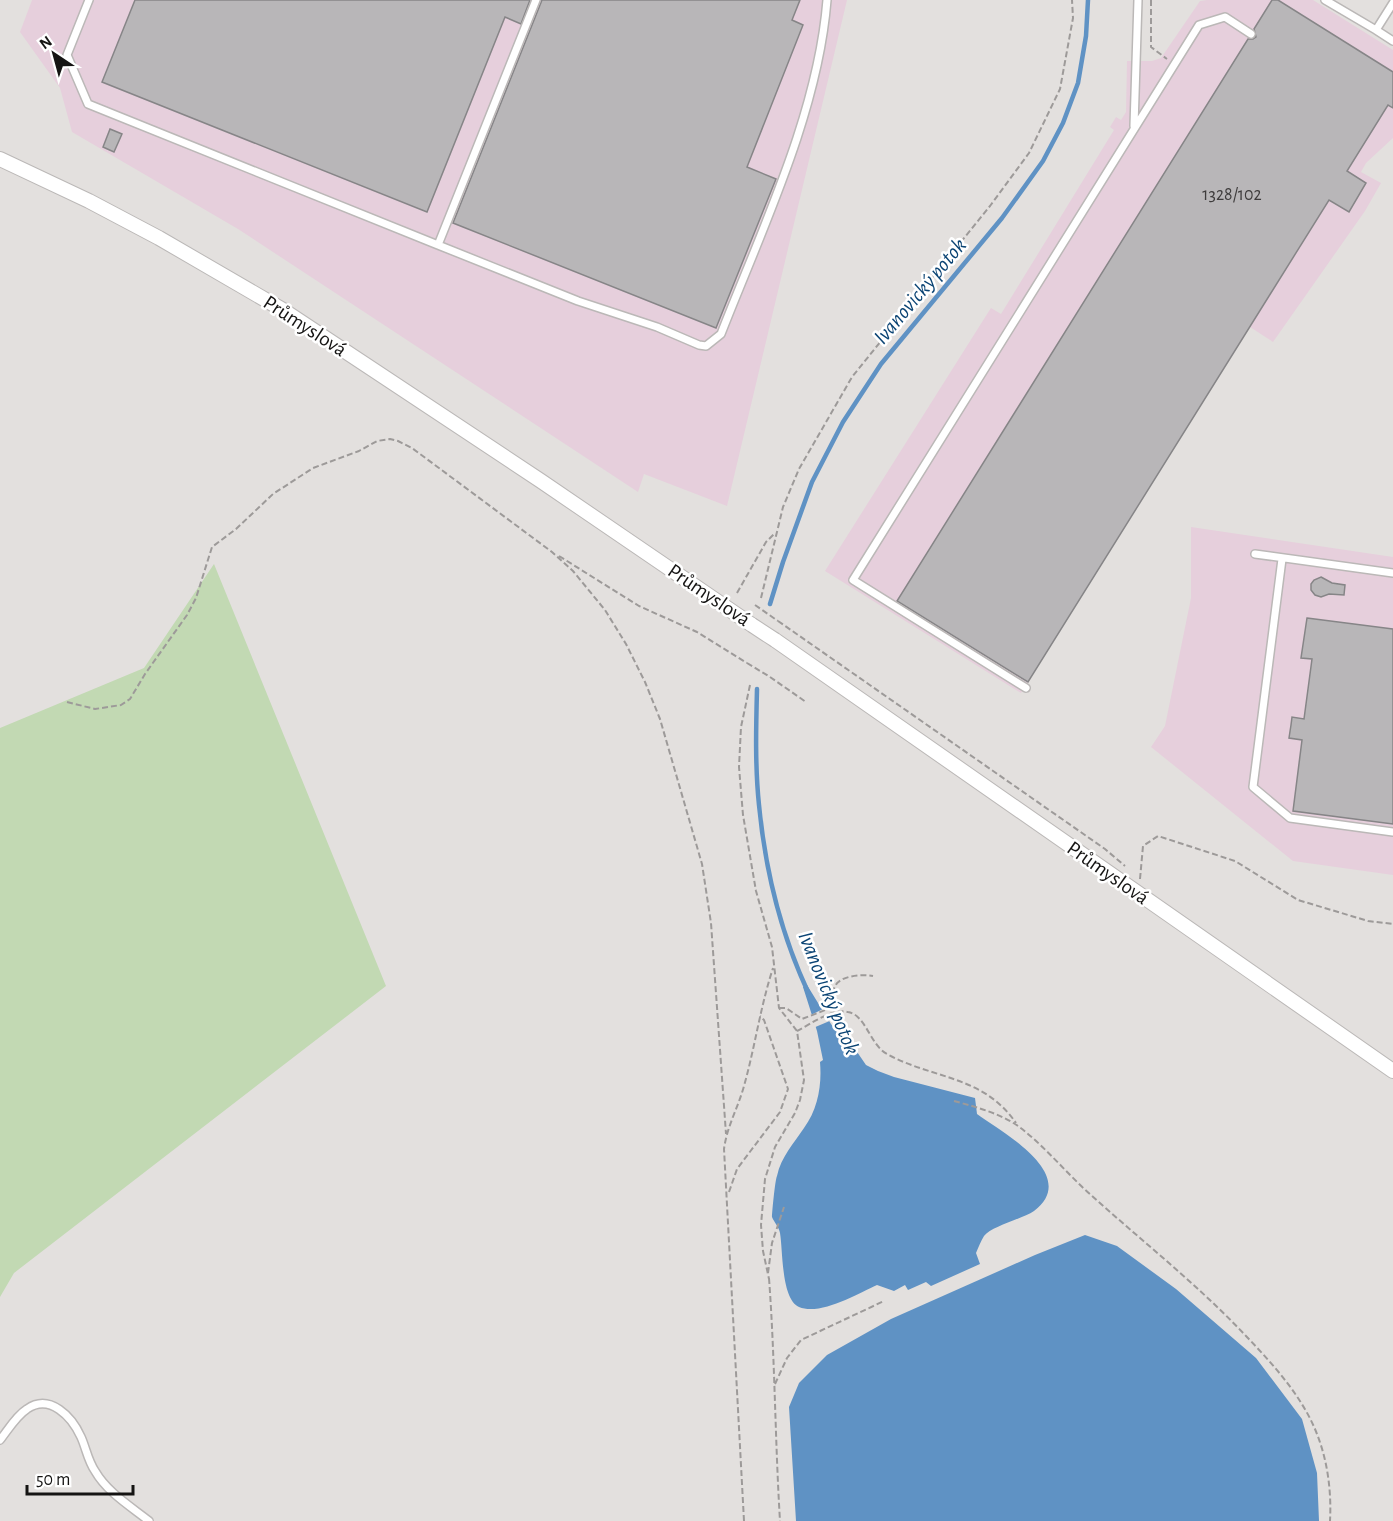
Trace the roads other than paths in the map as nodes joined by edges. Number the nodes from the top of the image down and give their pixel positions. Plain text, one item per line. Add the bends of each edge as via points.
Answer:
1 (88, 0) edge
2 (536, 0) edge
3 (827, 0) edge
4 (1138, 0) edge
5 (1325, 0) edge
6 (1393, 3) edge
7 (1376, 30) junction
8 (1251, 34) dead end
9 (1393, 41) edge
10 (1134, 128) junction
11 (0, 159) edge
12 (438, 244) junction
13 (1254, 554) dead end
14 (1282, 559) junction
15 (1393, 573) edge
16 (1026, 688) dead end
17 (1393, 832) edge
18 (1393, 1071) edge
19 (0, 1440) edge
20 (149, 1521) edge

1 - 12 lane via 66,55 88,104
2 - 12 lane
3 - 12 lane via 825,33 800,132 721,334 713,342 699,345
4 - 10 lane
5 - 7 lane
6 - 7 lane
7 - 9 lane
8 - 10 lane via 1225,17 1199,25
10 - 16 lane via 853,579
11 - 18 street, Průmyslová, bridge via 149,233 282,310 775,640
13 - 14 lane
14 - 15 lane
14 - 17 lane via 1253,787 1290,818
19 - 20 lane via 27,1408 47,1404 62,1410 80,1436 102,1482

